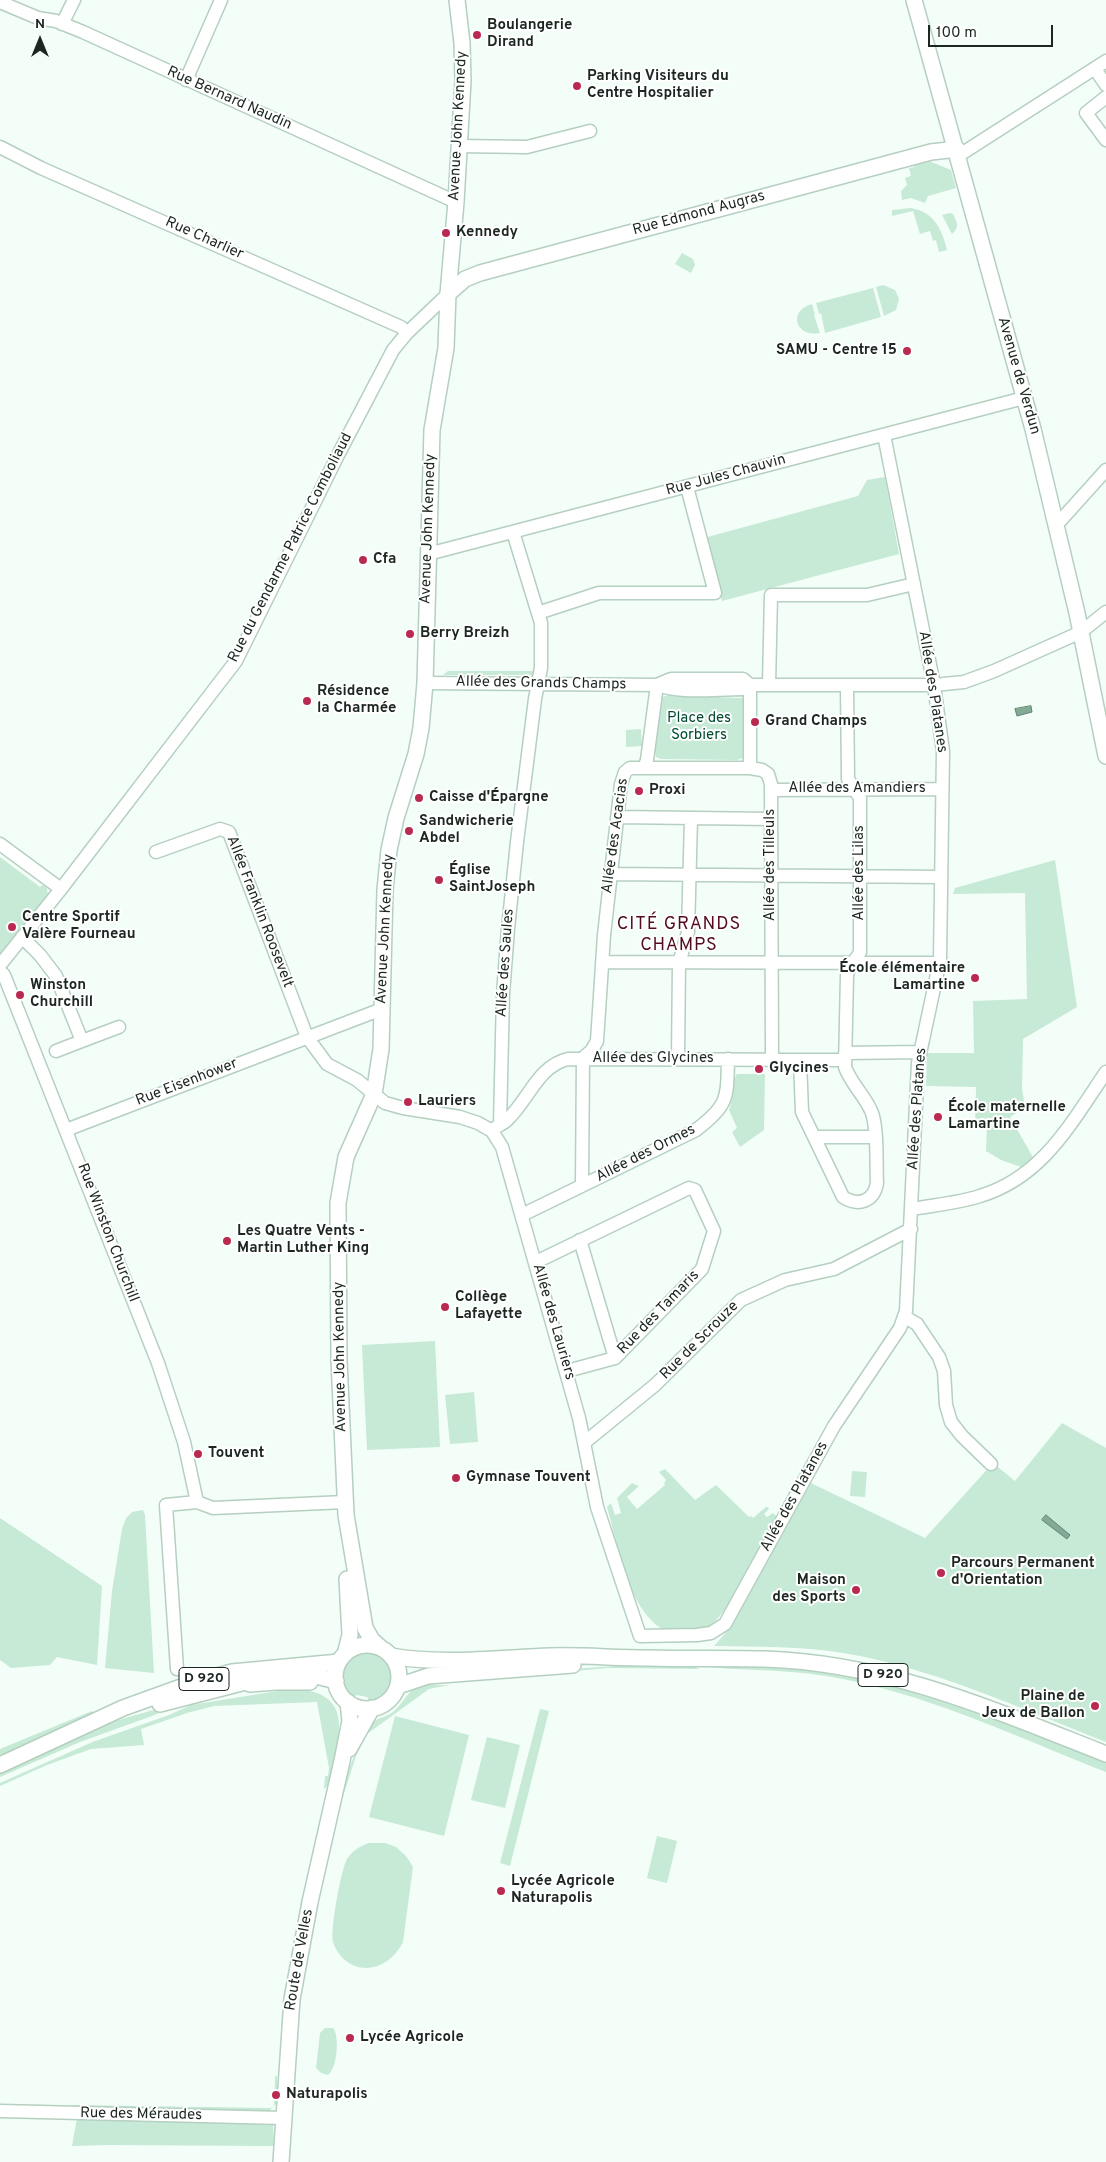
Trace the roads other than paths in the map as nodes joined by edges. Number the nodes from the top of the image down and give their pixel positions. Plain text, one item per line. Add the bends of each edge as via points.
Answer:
1 (74, 0) edge
2 (221, 0) edge
3 (457, 0) edge
4 (914, 0) edge
5 (0, 2) edge
6 (62, 24) junction
7 (1106, 61) edge
8 (1095, 69) junction
9 (186, 80) junction
10 (1106, 85) edge
11 (1106, 97) edge
12 (590, 131) dead end
13 (1106, 140) edge
14 (459, 146) junction
15 (0, 147) edge
16 (957, 152) junction
17 (456, 202) junction
18 (452, 252) junction
19 (480, 273) junction
20 (448, 294) junction
21 (407, 333) junction
22 (1024, 398) junction
23 (884, 435) junction
24 (1106, 470) edge
25 (687, 486) junction
26 (1055, 523) junction
27 (514, 532) junction
28 (428, 554) junction
29 (914, 584) junction
30 (538, 612) junction
31 (1106, 612) edge
32 (1080, 632) junction
33 (425, 683) junction
34 (539, 684) junction
35 (657, 685) junction
36 (750, 685) junction
37 (769, 685) junction
38 (848, 686) junction
39 (934, 686) junction
40 (1106, 756) edge
41 (644, 768) junction
42 (750, 768) junction
43 (942, 789) junction
44 (771, 790) junction
45 (855, 790) junction
46 (618, 817) junction
47 (691, 818) junction
48 (771, 819) junction
49 (0, 844) edge
50 (156, 852) dead end
51 (611, 874) junction
52 (689, 874) junction
53 (771, 875) junction
54 (860, 876) junction
55 (941, 877) junction
56 (61, 889) junction
57 (22, 937) junction
58 (602, 962) junction
59 (679, 963) junction
60 (940, 963) junction
61 (772, 964) junction
62 (851, 964) junction
63 (0, 965) edge
64 (0, 971) edge
65 (382, 1009) junction
66 (119, 1027) dead end
67 (307, 1037) junction
68 (82, 1040) junction
69 (56, 1051) dead end
70 (920, 1052) junction
71 (845, 1056) junction
72 (583, 1058) junction
73 (678, 1059) junction
74 (728, 1059) junction
75 (772, 1060) junction
76 (800, 1060) junction
77 (1106, 1072) edge
78 (374, 1094) junction
79 (496, 1128) junction
80 (66, 1130) junction
81 (814, 1137) junction
82 (875, 1137) junction
83 (582, 1186) junction
84 (912, 1209) junction
85 (522, 1215) junction
86 (911, 1229) junction
87 (580, 1240) junction
88 (536, 1262) junction
89 (905, 1317) junction
90 (615, 1358) junction
91 (567, 1372) junction
92 (584, 1443) junction
93 (991, 1464) dead end
94 (197, 1502) junction
95 (346, 1509) junction
96 (640, 1636) joint
97 (390, 1656) junction
98 (342, 1658) junction
99 (647, 1658) junction
100 (177, 1669) dead end
101 (398, 1686) junction
102 (341, 1691) junction
103 (372, 1708) junction
104 (77, 1730) junction
105 (1106, 1754) edge
106 (342, 1761) junction
107 (0, 1765) edge
108 (0, 2112) edge
109 (282, 2118) junction
110 (281, 2162) edge

1 - 6 street
2 - 9 street
3 - 14 main road, Avenue John Kennedy via 462,43
4 - 16 main road, Avenue de Verdun
5 - 6 street, Rue Bernard Naudin
6 - 9 street, Rue Bernard Naudin
7 - 8 street
8 - 10 street
8 - 16 street
9 - 17 street, Rue Bernard Naudin
11 - 13 street via 1086,113
12 - 14 street via 527,147
14 - 17 main road, Avenue John Kennedy
15 - 21 street, Rue Charlier via 401,327
16 - 19 main road, Rue Edmond Augras via 931,152
16 - 22 main road, Avenue de Verdun
17 - 18 main road, Avenue John Kennedy
18 - 19 main road via 457,270 464,274
18 - 20 main road, Avenue John Kennedy
19 - 20 main road, Rue Edmond Augras via 465,279
20 - 21 street, Rue du Gendarme Patrice Comboliaud
20 - 28 main road, Avenue John Kennedy via 446,348 432,430
21 - 56 street, Rue du Gendarme Patrice Comboliaud via 393,350 366,400 236,661
22 - 23 street, Rue Jules Chauvin
22 - 26 main road, Avenue de Verdun
23 - 25 street, Rue Jules Chauvin
23 - 29 street, Allée des Platanes
24 - 26 street
25 - 27 street, Rue Jules Chauvin
25 - 30 street via 714,593 599,593
26 - 32 main road, Avenue de Verdun
27 - 28 street, Rue Jules Chauvin
27 - 30 street, Allée des Saules
28 - 33 main road, Avenue John Kennedy
29 - 37 street via 867,595 771,595
29 - 39 street, Allée des Platanes
30 - 34 street, Allée des Saules via 541,623
31 - 32 street, Allée des Grands Champs
32 - 39 street, Allée des Grands Champs via 964,682
32 - 40 main road, Avenue de Verdun
33 - 34 street, Allée des Grands Champs
33 - 65 main road, Avenue John Kennedy via 416,754 389,850
34 - 35 street, Allée des Grands Champs
34 - 79 street, Allée des Saules via 508,929
35 - 36 street, Allée des Grands Champs via 671,679 686,678 743,679
35 - 41 street, Allée des Acacias
36 - 37 street, Allée des Grands Champs
36 - 42 street
37 - 38 street, Allée des Grands Champs
38 - 39 street, Allée des Grands Champs
38 - 45 street, Allée des Lilas via 848,779
39 - 43 street, Allée des Platanes via 943,751
41 - 42 street
41 - 46 street, Allée des Acacias via 630,768 625,772
42 - 44 street, Allée des Tilleuls via 768,774
43 - 45 street, Allée des Amandiers
43 - 55 street, Allée des Platanes
44 - 45 street, Allée des Amandiers
44 - 48 street, Allée des Tilleuls
45 - 54 street, Allée des Lilas via 860,798
46 - 47 street
46 - 51 street, Allée des Acacias
47 - 48 street
47 - 52 street
48 - 53 street, Allée des Tilleuls
49 - 56 street
50 - 67 street, Allée Franklin Roosevelt via 220,829 229,832
51 - 52 street
51 - 58 street, Allée des Acacias
52 - 53 street
52 - 59 street via 688,932
53 - 54 street
53 - 61 street, Allée des Tilleuls
54 - 55 street
54 - 62 street, Allée des Lilas via 860,952
55 - 60 street, Allée des Platanes
56 - 57 street, Rue du Gendarme Patrice Comboliaud
57 - 63 street, Rue du Gendarme Patrice Comboliaud
57 - 68 street via 56,976
58 - 59 street
58 - 72 street, Allée des Acacias via 597,1041
59 - 61 street
59 - 73 street
60 - 62 street
60 - 70 street, Allée des Platanes
61 - 62 street
61 - 75 street, Allée des Tilleuls
62 - 71 street, Allée des Lilas via 847,975
64 - 80 street, Rue Winston Churchill
65 - 67 street, Rue Eisenhower
65 - 78 main road, Avenue John Kennedy via 381,1049
66 - 68 street
67 - 78 street via 327,1064 357,1080
67 - 80 street, Rue Eisenhower
68 - 69 street
70 - 71 street, Allée des Glycines
70 - 84 street, Allée des Platanes
71 - 76 street, Allée des Glycines
71 - 82 street via 848,1076 872,1112
72 - 73 street, Allée des Glycines
72 - 79 street, Allée des Glycines via 558,1062 544,1071 508,1119
72 - 83 street
73 - 74 street, Allée des Glycines
74 - 75 street, Allée des Glycines
74 - 83 street, Allée des Ormes via 727,1097 715,1115 696,1130
75 - 76 street, Allée des Glycines
76 - 81 street via 802,1112
77 - 84 street via 1055,1146 1027,1173 980,1196
78 - 79 street via 385,1103 460,1117
78 - 95 main road, Avenue John Kennedy via 346,1157 338,1203 339,1360
79 - 85 street, Allée des Lauriers
80 - 94 street, Rue Winston Churchill via 174,1409
81 - 82 street
81 - 82 street via 843,1197 858,1203 875,1193
83 - 85 street, Allée des Ormes
84 - 86 street, Allée des Platanes
85 - 88 street, Allée des Lauriers
86 - 89 street, Allée des Platanes
86 - 92 street, Rue de Scrouze via 834,1269 785,1280 741,1300 655,1385
87 - 88 street, Rue des Tamaris
87 - 90 street
87 - 90 street, Rue des Tamaris via 689,1188 694,1190 714,1231 702,1269
88 - 91 street, Allée des Lauriers
89 - 93 street via 917,1324 939,1357 952,1422
89 - 96 street, Allée des Platanes via 834,1426 725,1624 712,1633 698,1635
90 - 91 street, Rue des Tamaris
91 - 92 street, Allée des Lauriers
92 - 96 street, Allée des Lauriers via 597,1507
94 - 95 street via 213,1508
94 - 100 street via 166,1505
95 - 97 main road, Avenue John Kennedy via 365,1628 372,1640
95 - 98 main road, Avenue John Kennedy via 350,1635
97 - 98 main road via 362,1645
97 - 99 main road, D 920 via 422,1660
97 - 101 main road via 399,1677
98 - 102 main road
98 - 104 main road, D 920 via 232,1672 195,1682 149,1698
99 - 101 main road, D 920 via 428,1676
99 - 105 main road, D 920 via 766,1659 856,1669 915,1683
101 - 103 main road via 388,1701
102 - 103 main road via 364,1708
102 - 104 main road, D 920 via 297,1681 209,1690
102 - 106 main road, Route de Velles via 350,1721
103 - 106 main road, Route de Velles
104 - 107 main road, D 920
106 - 109 main road, Route de Velles via 311,1893 292,1999
108 - 109 street, Rue des Méraudes
109 - 110 main road, Route de Velles

